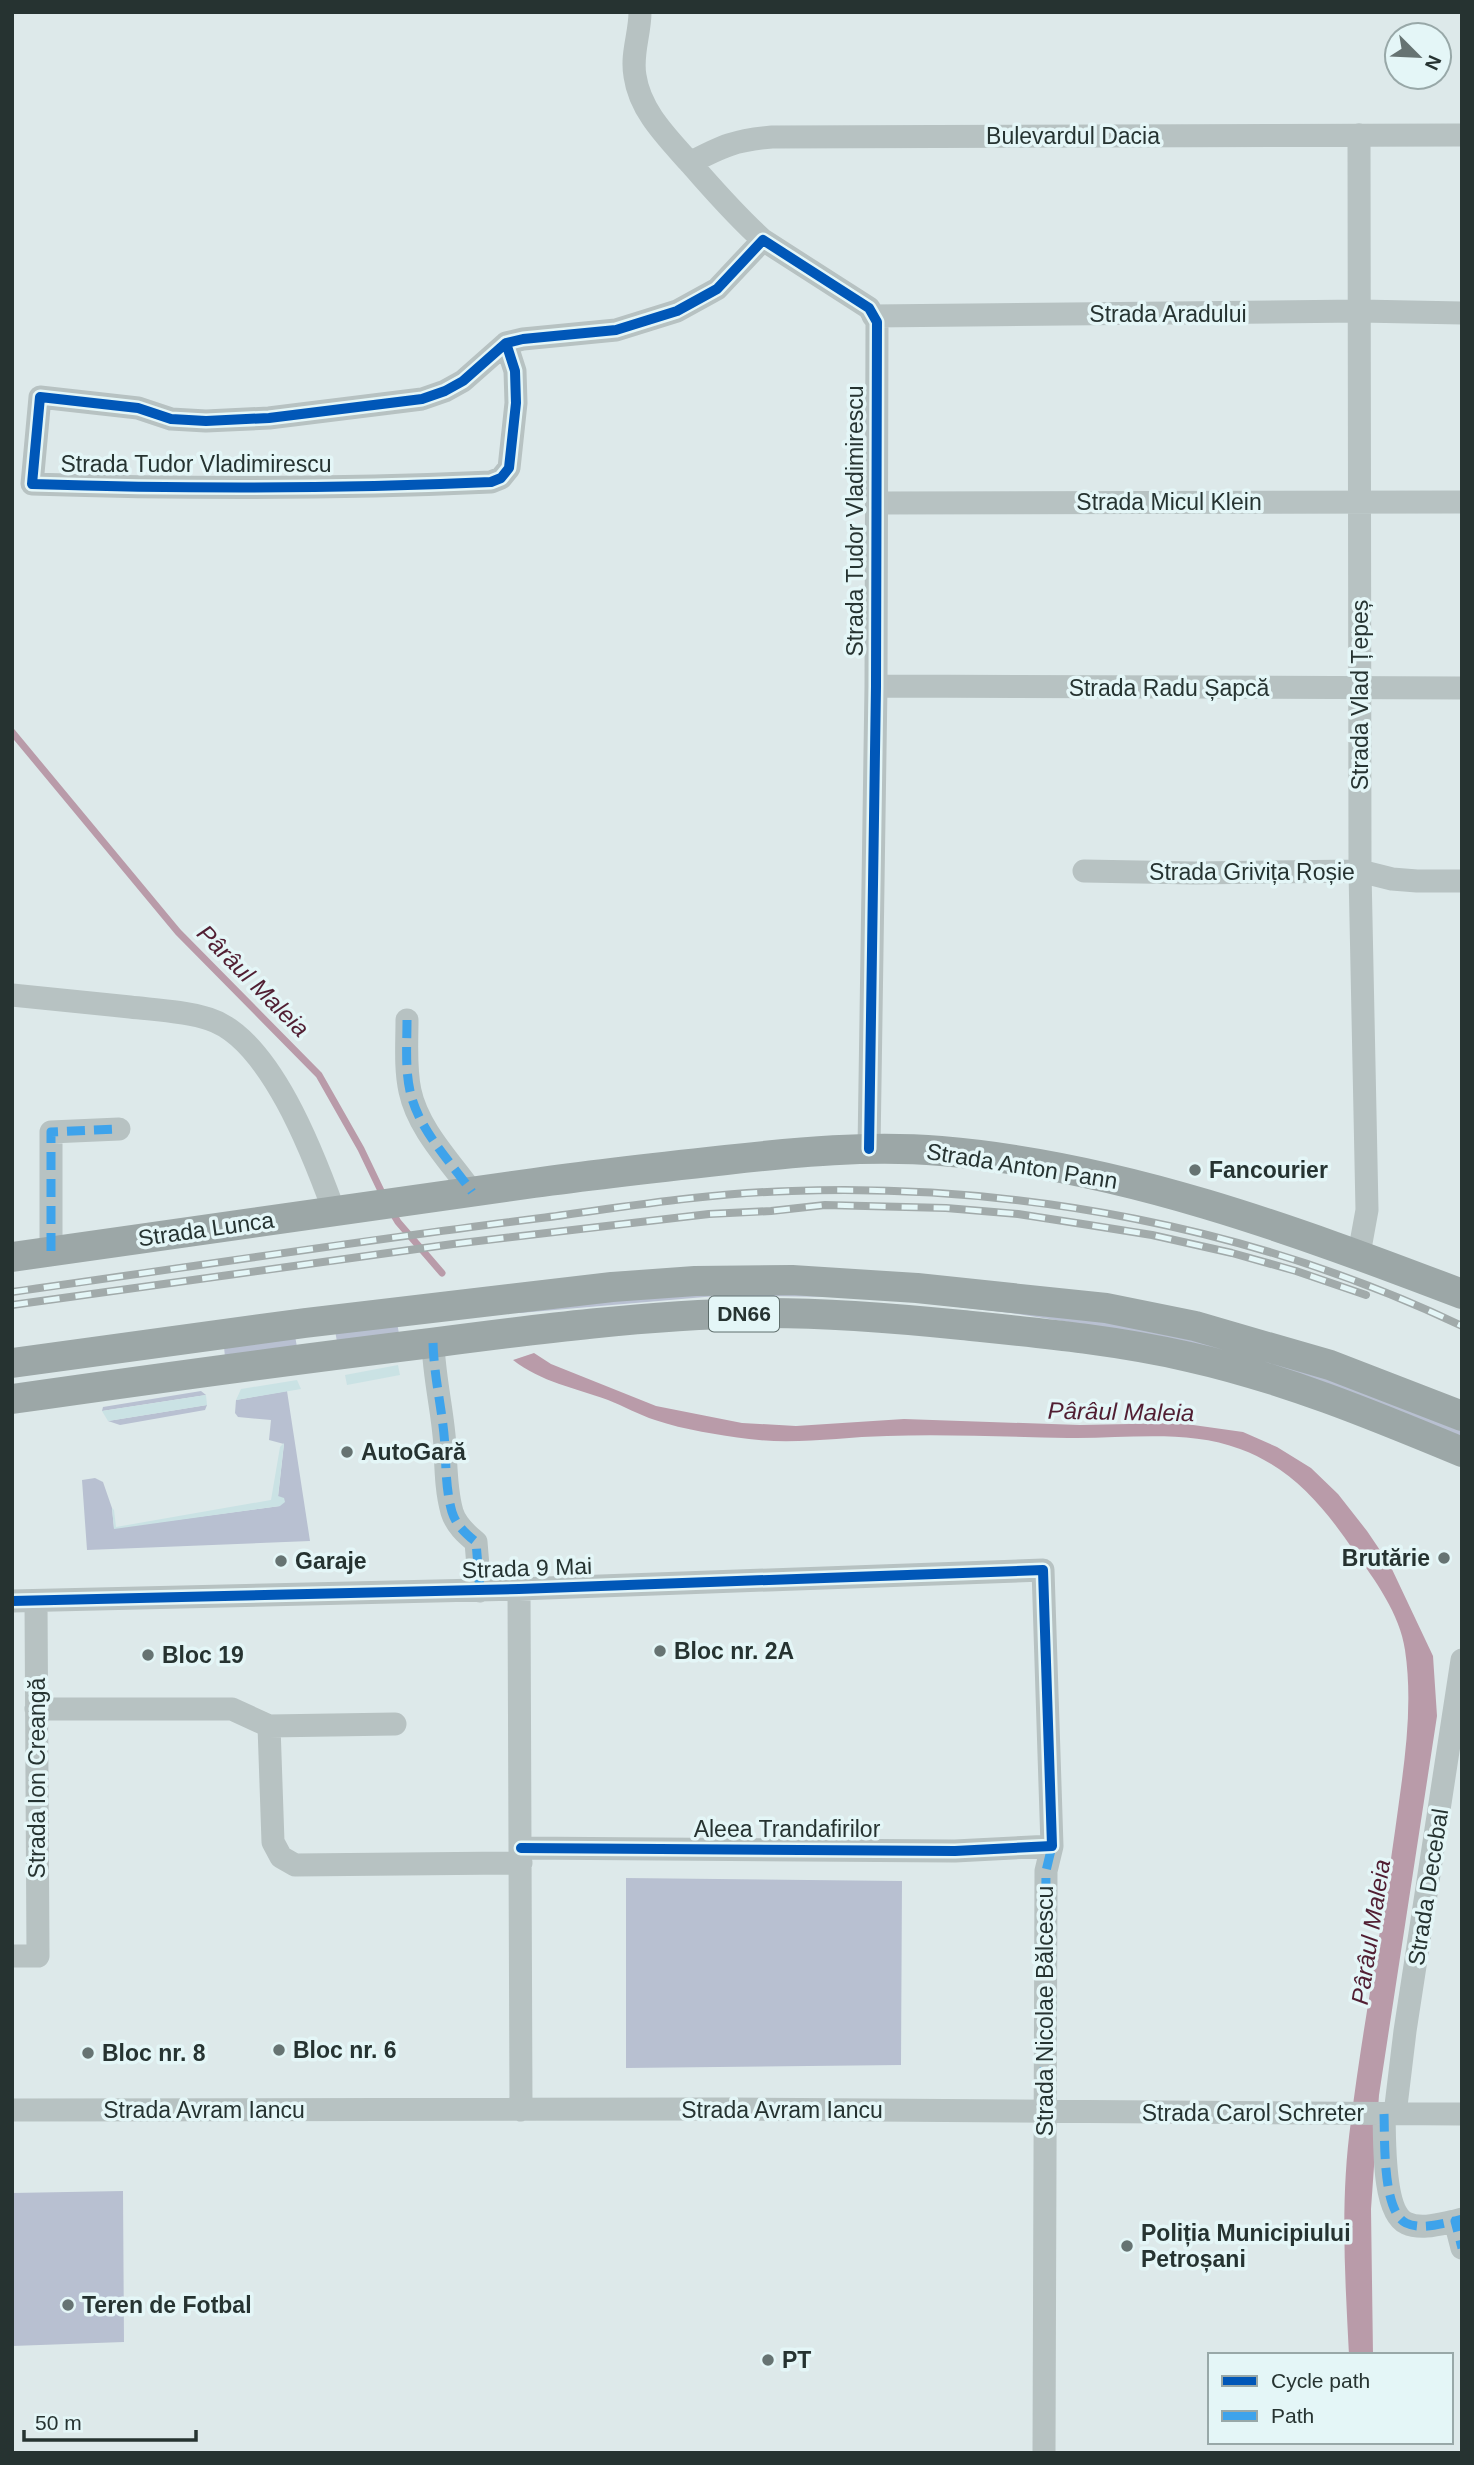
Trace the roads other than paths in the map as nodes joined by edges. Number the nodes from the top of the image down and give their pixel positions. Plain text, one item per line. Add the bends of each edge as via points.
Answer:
1 (646, 16) edge
2 (1359, 135) junction
3 (1462, 135) edge
4 (690, 163) junction
5 (763, 240) junction
6 (1360, 312) junction
7 (1462, 313) edge
8 (873, 316) junction
9 (506, 343) junction
10 (1462, 502) edge
11 (877, 503) junction
12 (1360, 503) junction
13 (876, 686) junction
14 (1361, 688) junction
15 (1462, 688) edge
16 (1084, 871) dead end
17 (1360, 871) junction
18 (1462, 881) edge
19 (12, 995) edge
20 (407, 1020) dead end
21 (119, 1129) dead end
22 (869, 1149) junction
23 (472, 1192) junction
24 (387, 1204) joint
25 (334, 1211) junction
26 (51, 1251) junction
27 (1359, 1254) junction
28 (12, 1256) edge
29 (1462, 1294) edge
30 (417, 1310) junction
31 (305, 1323) junction
32 (211, 1336) junction
33 (428, 1343) junction
34 (101, 1350) junction
35 (310, 1358) junction
36 (12, 1363) edge
37 (215, 1371) junction
38 (106, 1386) junction
39 (12, 1399) edge
40 (1462, 1416) edge
41 (1462, 1452) edge
42 (1043, 1570) joint
43 (519, 1590) junction
44 (480, 1591) junction
45 (12, 1601) edge
46 (36, 1601) junction
47 (1462, 1660) edge
48 (36, 1709) junction
49 (394, 1724) dead end
50 (268, 1726) junction
51 (1052, 1846) junction
52 (521, 1855) junction
53 (12, 1956) edge
54 (12, 2110) edge
55 (521, 2110) junction
56 (1044, 2112) junction
57 (1462, 2113) edge
58 (1390, 2114) junction
59 (1458, 2220) edge
60 (1462, 2248) edge
61 (1044, 2453) edge

1 - 4 street via 634,54 635,77 643,102 663,134
2 - 3 street, Bulevardul Dacia
2 - 4 street, Bulevardul Dacia via 772,137 739,140
2 - 6 street, Strada Vlad Țepeș
4 - 5 street via 729,210
5 - 8 street via 869,308
5 - 9 street via 717,289 677,311 616,330
6 - 7 street, Strada Aradului
6 - 8 street, Strada Aradului
6 - 12 street, Strada Vlad Țepeș
8 - 11 street, Strada Tudor Vladimirescu via 877,323
9 - 9 street, Strada Tudor Vladimirescu via 463,381 422,399 269,418 170,419 138,408 40,397 32,484 233,487 491,482 509,468 516,371
10 - 12 street, Strada Micul Klein
11 - 12 street, Strada Micul Klein
11 - 13 street, Strada Tudor Vladimirescu
12 - 14 street, Strada Vlad Țepeș
13 - 14 street, Strada Radu Șapcă
13 - 22 street, Strada Tudor Vladimirescu
14 - 15 street, Strada Radu Șapcă
14 - 17 street, Strada Vlad Țepeș
16 - 17 street, Strada Grivița Roșie
17 - 18 street, Strada Grivița Roșie via 1404,880
17 - 27 street, Strada Vlad Țepeș via 1367,1210
19 - 25 street via 175,1012 211,1019 236,1034 262,1063 296,1117
20 - 23 street via 407,1072 415,1108
21 - 26 street via 51,1132
22 - 23 main road, Strada Anton Pann via 632,1170
22 - 27 main road, Strada Anton Pann via 943,1151 1088,1174 1187,1198
23 - 24 main road, Strada Anton Pann
24 - 25 main road, Strada Lunca
25 - 26 main road, Strada Lunca
26 - 28 main road, Strada Lunca
27 - 29 main road, Strada Anton Pann
30 - 31 main road, DN66
30 - 33 main road
30 - 40 main road, DN66 via 612,1287 753,1280 859,1283 1015,1297 1106,1308 1260,1343
31 - 32 main road, DN66
31 - 35 main road
32 - 34 main road, DN66
32 - 37 main road
33 - 35 main road, DN66
33 - 41 main road, DN66 via 755,1313 855,1316 1011,1330 1103,1340 1252,1374
33 - 44 street via 448,1494 459,1525 476,1542
34 - 36 main road, DN66
34 - 38 main road
35 - 37 main road, DN66
37 - 38 main road, DN66
38 - 39 main road, DN66
42 - 43 street, Strada 9 Mai
42 - 51 street, Strada Nicolae Bălcescu
43 - 44 street, Strada 9 Mai
43 - 52 street
44 - 46 street, Strada 9 Mai
45 - 46 street, Strada 9 Mai
46 - 48 street, Strada Ion Creangă
47 - 58 street, Strada Decebal
48 - 50 street via 232,1709
48 - 53 street, Strada Ion Creangă via 38,1956
49 - 50 street
50 - 52 street, Aleea Trandafirilor via 273,1842 281,1857 295,1865
51 - 52 street, Aleea Trandafirilor
51 - 56 street, Strada Nicolae Bălcescu via 1046,1871
52 - 55 street
54 - 55 street, Strada Avram Iancu
55 - 56 street, Strada Avram Iancu
56 - 58 street, Strada Carol Schreter
56 - 61 street, Strada Nicolae Bălcescu
57 - 58 street, Strada Carol Schreter
58 - 59 street, Strada Decebal via 1389,2192 1397,2216 1423,2227
59 - 60 street

